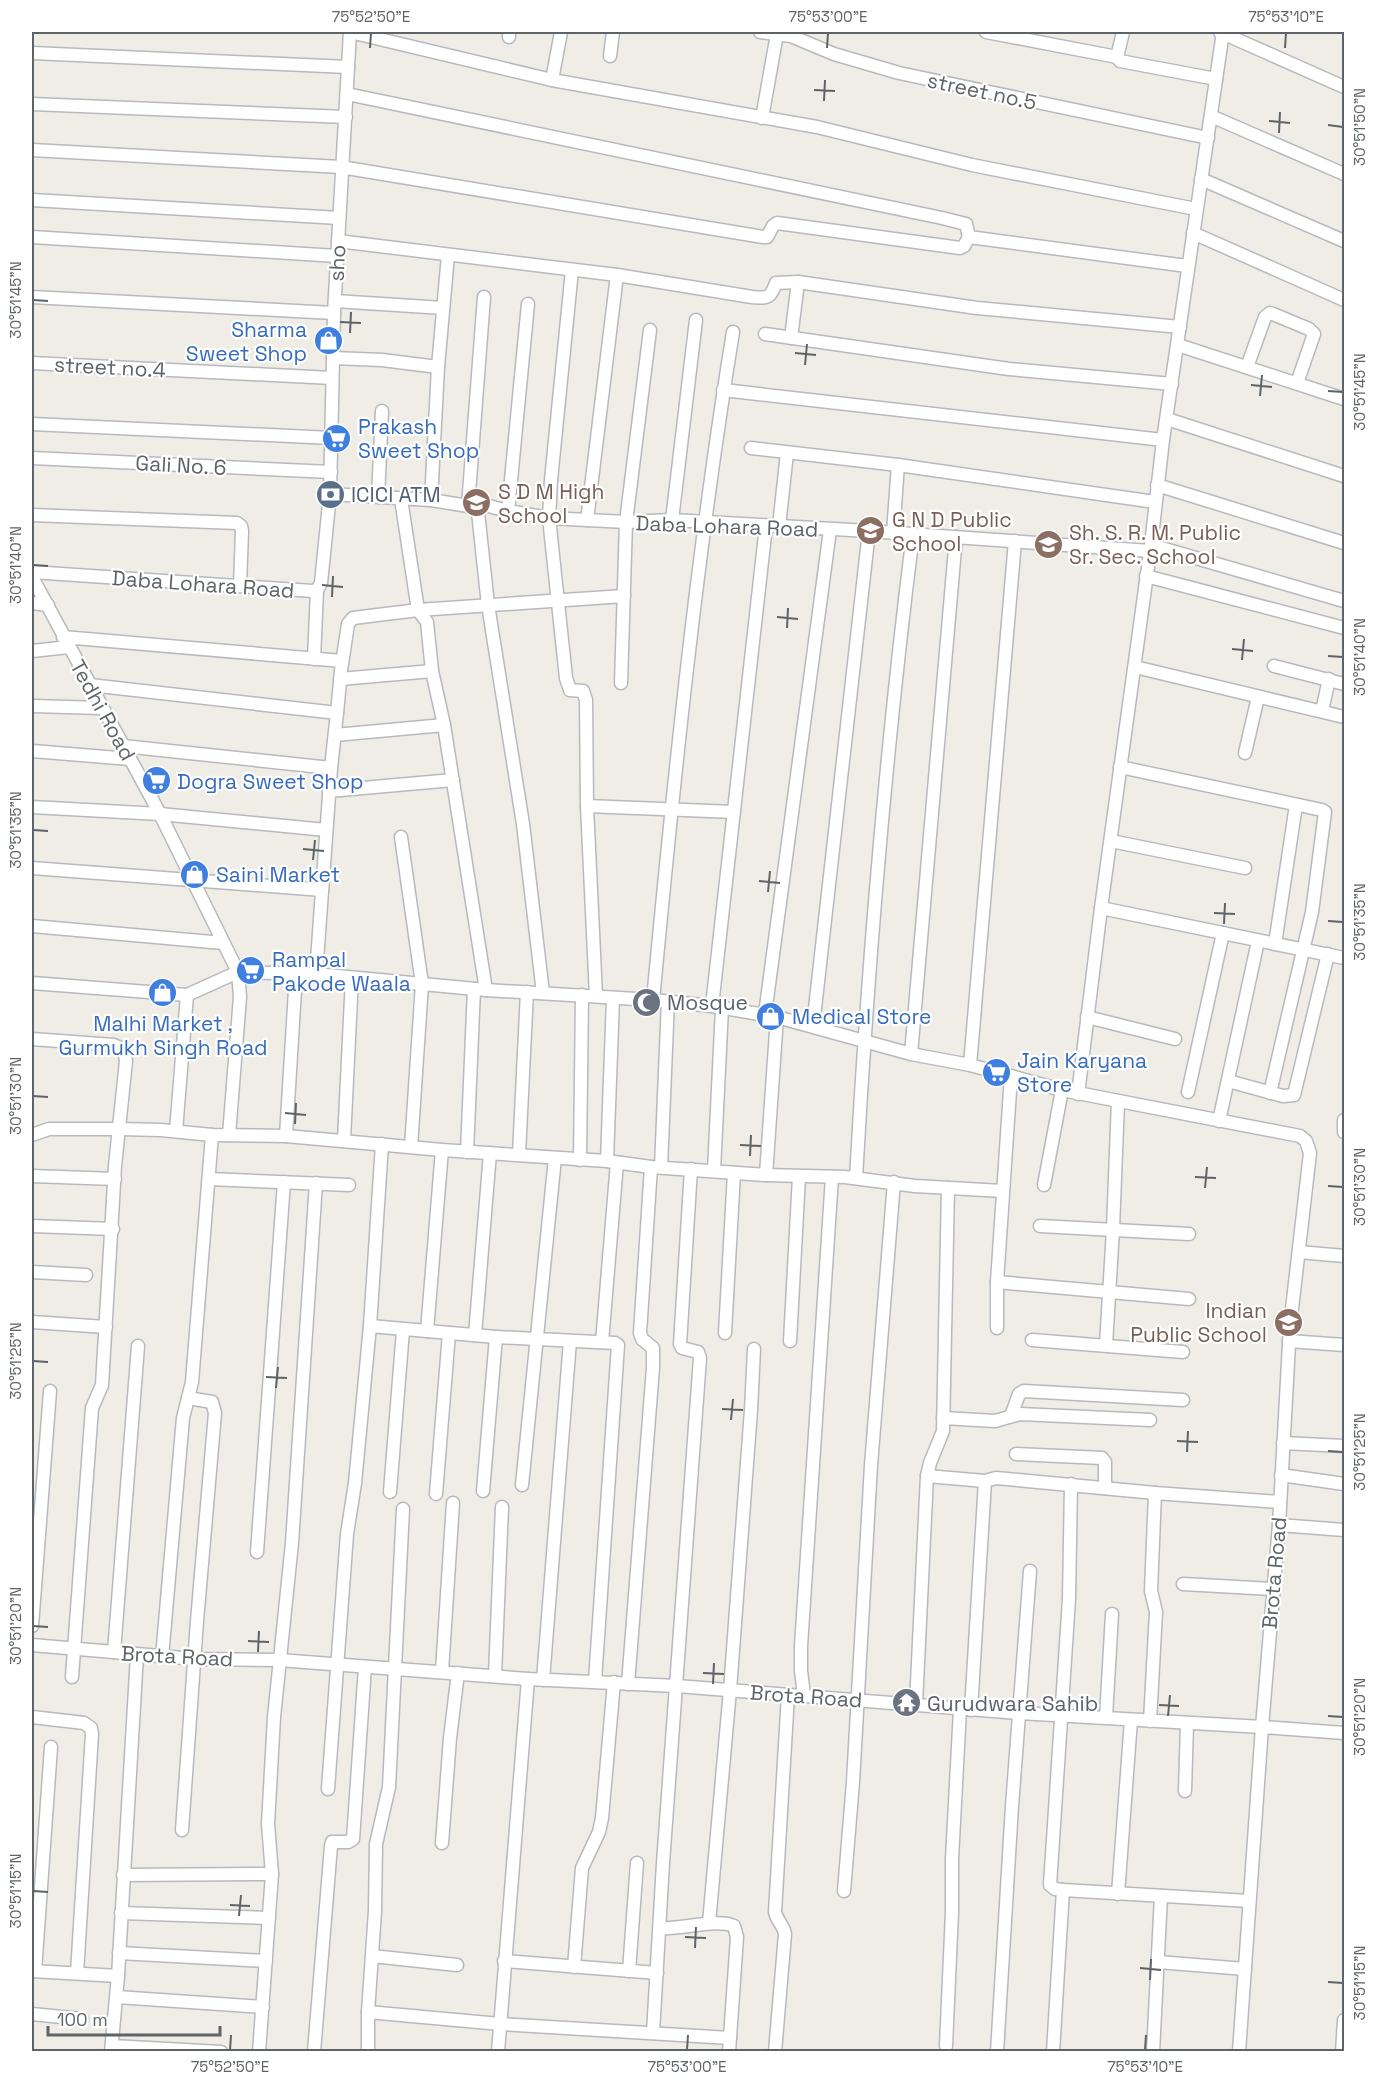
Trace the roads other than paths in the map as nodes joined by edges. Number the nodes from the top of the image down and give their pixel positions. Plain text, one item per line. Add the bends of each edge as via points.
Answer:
1 (350, 32) edge
2 (561, 32) edge
3 (614, 32) edge
4 (760, 32) edge
5 (986, 32) edge
6 (1123, 32) edge
7 (1222, 32) edge
8 (777, 34) junction
9 (32, 53) edge
10 (610, 56) dead end
11 (1117, 57) junction
12 (348, 67) junction
13 (1216, 79) junction
14 (552, 80) junction
15 (1344, 87) edge
16 (347, 94) junction
17 (32, 104) edge
18 (1211, 116) junction
19 (346, 117) junction
20 (762, 118) junction
21 (1208, 138) junction
22 (32, 150) edge
23 (341, 167) junction
24 (1344, 174) edge
25 (1201, 179) junction
26 (32, 200) edge
27 (1196, 209) junction
28 (339, 218) junction
29 (1193, 233) junction
30 (32, 237) edge
31 (969, 237) junction
32 (338, 241) junction
33 (1344, 242) edge
34 (448, 255) junction
35 (337, 256) junction
36 (1187, 266) junction
37 (572, 270) junction
38 (617, 275) junction
39 (798, 282) junction
40 (32, 297) edge
41 (484, 297) dead end
42 (1344, 300) edge
43 (528, 304) dead end
44 (335, 307) junction
45 (443, 308) junction
46 (696, 320) dead end
47 (1180, 327) junction
48 (651, 330) dead end
49 (732, 332) dead end
50 (765, 334) dead end
51 (791, 338) junction
52 (1178, 345) junction
53 (333, 358) junction
54 (32, 363) edge
55 (438, 367) junction
56 (1247, 367) junction
57 (332, 378) junction
58 (1297, 383) junction
59 (1172, 384) junction
60 (723, 390) junction
61 (1344, 399) edge
62 (382, 411) dead end
63 (1167, 419) junction
64 (32, 423) edge
65 (332, 438) junction
66 (1163, 440) junction
67 (751, 448) dead end
68 (787, 453) junction
69 (32, 459) edge
70 (898, 465) junction
71 (331, 472) junction
72 (1344, 476) edge
73 (1157, 485) junction
74 (330, 494) junction
75 (378, 497) junction
76 (401, 499) junction
77 (431, 501) junction
78 (1155, 502) junction
79 (472, 505) junction
80 (508, 511) junction
81 (32, 515) edge
82 (549, 518) junction
83 (587, 520) junction
84 (672, 520) junction
85 (626, 522) junction
86 (705, 523) junction
87 (772, 526) junction
88 (830, 530) junction
89 (869, 531) junction
90 (893, 533) junction
91 (913, 534) junction
92 (956, 537) junction
93 (1015, 542) junction
94 (1344, 543) edge
95 (1150, 548) junction
96 (32, 572) edge
97 (1146, 576) junction
98 (32, 577) edge
99 (240, 586) junction
100 (317, 590) junction
101 (624, 596) junction
102 (558, 599) junction
103 (1344, 601) edge
104 (32, 603) edge
105 (48, 605) junction
106 (488, 605) junction
107 (418, 610) junction
108 (1344, 628) edge
109 (66, 642) junction
110 (32, 651) edge
111 (314, 659) junction
112 (342, 664) junction
113 (1274, 666) dead end
114 (1134, 667) junction
115 (432, 671) junction
116 (340, 679) junction
117 (1329, 679) junction
118 (621, 683) dead end
119 (1344, 684) edge
120 (90, 685) junction
121 (1258, 697) junction
122 (32, 706) edge
123 (102, 708) junction
124 (1322, 711) junction
125 (337, 713) junction
126 (1344, 717) edge
127 (444, 725) junction
128 (335, 735) junction
129 (123, 746) junction
130 (32, 751) edge
131 (1245, 753) dead end
132 (130, 759) junction
133 (1120, 767) junction
134 (331, 768) junction
135 (453, 780) junction
136 (329, 791) junction
137 (1296, 805) junction
138 (32, 807) edge
139 (587, 807) junction
140 (670, 809) junction
141 (734, 812) junction
142 (160, 814) junction
143 (326, 830) junction
144 (401, 837) dead end
145 (1111, 841) junction
146 (32, 868) edge
147 (1245, 868) dead end
148 (193, 880) junction
149 (322, 891) junction
150 (1101, 908) junction
151 (32, 927) edge
152 (1223, 933) junction
153 (1258, 941) junction
154 (223, 943) junction
155 (1275, 944) junction
156 (1304, 949) junction
157 (1328, 954) junction
158 (1344, 958) edge
159 (238, 972) junction
160 (296, 974) junction
161 (316, 974) junction
162 (352, 978) junction
163 (32, 983) edge
164 (422, 984) junction
165 (480, 989) junction
166 (527, 992) junction
167 (543, 993) junction
168 (187, 995) junction
169 (582, 995) junction
170 (596, 996) junction
171 (612, 998) junction
172 (653, 1000) junction
173 (668, 1001) junction
174 (717, 1007) junction
175 (771, 1016) junction
176 (1087, 1017) junction
177 (813, 1026) junction
178 (32, 1039) edge
179 (1175, 1039) dead end
180 (864, 1041) junction
181 (911, 1054) junction
182 (970, 1065) junction
183 (1011, 1076) junction
184 (1228, 1081) junction
185 (1062, 1090) junction
186 (1188, 1092) dead end
187 (1270, 1093) junction
188 (1078, 1094) junction
189 (1118, 1101) junction
190 (1344, 1120) edge
191 (1218, 1121) junction
192 (120, 1129) junction
193 (176, 1131) junction
194 (1344, 1132) edge
195 (32, 1135) edge
196 (212, 1135) junction
197 (229, 1135) junction
198 (286, 1136) junction
199 (344, 1140) junction
200 (382, 1144) junction
201 (411, 1147) junction
202 (442, 1150) junction
203 (467, 1152) junction
204 (490, 1154) junction
205 (519, 1154) junction
206 (555, 1158) junction
207 (580, 1160) junction
208 (612, 1162) junction
209 (656, 1167) junction
210 (691, 1169) junction
211 (714, 1170) junction
212 (734, 1173) junction
213 (766, 1175) junction
214 (32, 1176) edge
215 (800, 1177) junction
216 (832, 1177) junction
217 (115, 1179) junction
218 (209, 1179) junction
219 (856, 1179) junction
220 (284, 1182) junction
221 (894, 1182) junction
222 (316, 1184) junction
223 (349, 1185) dead end
224 (1044, 1185) dead end
225 (948, 1188) junction
226 (1002, 1191) junction
227 (32, 1226) edge
228 (1040, 1226) dead end
229 (113, 1229) junction
230 (1113, 1229) junction
231 (1189, 1234) dead end
232 (1299, 1252) junction
233 (1344, 1256) edge
234 (32, 1272) edge
235 (86, 1275) dead end
236 (997, 1282) junction
237 (1110, 1292) junction
238 (1189, 1299) dead end
239 (32, 1322) edge
240 (370, 1326) junction
241 (106, 1327) junction
242 (997, 1328) dead end
243 (403, 1330) junction
244 (427, 1331) junction
245 (449, 1333) junction
246 (725, 1333) dead end
247 (475, 1335) junction
248 (496, 1337) junction
249 (536, 1340) junction
250 (1032, 1340) dead end
251 (570, 1341) junction
252 (790, 1341) dead end
253 (1289, 1341) junction
254 (602, 1342) junction
255 (1106, 1345) junction
256 (1344, 1345) edge
257 (138, 1347) dead end
258 (754, 1349) dead end
259 (1183, 1352) dead end
260 (50, 1390) dead end
261 (188, 1398) junction
262 (1183, 1400) dead end
263 (1011, 1416) junction
264 (944, 1418) junction
265 (1150, 1420) dead end
266 (1283, 1443) junction
267 (1344, 1446) edge
268 (1016, 1454) dead end
269 (1281, 1475) junction
270 (927, 1476) junction
271 (985, 1481) junction
272 (1344, 1484) edge
273 (522, 1485) dead end
274 (1071, 1485) junction
275 (1105, 1488) junction
276 (483, 1491) dead end
277 (390, 1492) dead end
278 (1155, 1493) junction
279 (436, 1494) dead end
280 (1279, 1502) junction
281 (453, 1503) dead end
282 (502, 1507) dead end
283 (403, 1509) dead end
284 (1279, 1525) junction
285 (1344, 1530) edge
286 (257, 1552) dead end
287 (1030, 1570) dead end
288 (1183, 1584) dead end
289 (1272, 1589) junction
290 (1112, 1614) dead end
291 (32, 1626) edge
292 (32, 1645) edge
293 (74, 1650) junction
294 (114, 1652) junction
295 (137, 1655) junction
296 (162, 1657) junction
297 (195, 1659) junction
298 (279, 1660) junction
299 (336, 1664) junction
300 (365, 1667) junction
301 (395, 1670) junction
302 (442, 1671) junction
303 (458, 1673) junction
304 (495, 1675) junction
305 (72, 1677) dead end
306 (528, 1679) junction
307 (543, 1680) junction
308 (595, 1681) junction
309 (614, 1682) junction
310 (628, 1684) junction
311 (677, 1686) junction
312 (730, 1690) junction
313 (788, 1695) junction
314 (804, 1695) junction
315 (858, 1700) junction
316 (916, 1704) junction
317 (966, 1710) junction
318 (1020, 1713) junction
319 (1062, 1716) junction
320 (32, 1717) edge
321 (1106, 1717) junction
322 (1131, 1720) junction
323 (1150, 1721) junction
324 (1187, 1723) junction
325 (1262, 1727) junction
326 (1344, 1733) edge
327 (51, 1747) dead end
328 (328, 1789) dead end
329 (1185, 1791) dead end
330 (182, 1830) dead end
331 (442, 1843) dead end
332 (637, 1863) dead end
333 (272, 1874) junction
334 (123, 1875) junction
335 (1063, 1890) junction
336 (844, 1891) dead end
337 (1118, 1894) junction
338 (1161, 1896) junction
339 (1249, 1900) junction
340 (121, 1913) junction
341 (269, 1917) junction
342 (709, 1923) junction
343 (660, 1928) junction
344 (119, 1953) junction
345 (372, 1956) junction
346 (266, 1961) junction
347 (504, 1961) junction
348 (1158, 1962) junction
349 (457, 1965) dead end
350 (574, 1966) junction
351 (1245, 1969) junction
352 (33, 1971) edge
353 (629, 1971) junction
354 (77, 1973) junction
355 (657, 1973) junction
356 (118, 1976) junction
357 (117, 1997) junction
358 (263, 2007) junction
359 (368, 2012) junction
360 (32, 2014) edge
361 (82, 2019) dead end
362 (1344, 2020) edge
363 (500, 2024) junction
364 (653, 2034) junction
365 (730, 2038) junction
366 (946, 2046) dead end
367 (112, 2049) edge
368 (221, 2052) edge
369 (259, 2052) edge
370 (314, 2052) edge
371 (368, 2052) edge
372 (498, 2052) edge
373 (729, 2052) edge
374 (775, 2052) edge
375 (997, 2052) edge
376 (1053, 2052) edge
377 (1153, 2052) edge
378 (1239, 2052) edge
379 (1342, 2052) edge

1 - 12 street, sho
1 - 14 street
2 - 14 street
3 - 10 street
4 - 8 street, street no.5
5 - 11 street
6 - 11 street
7 - 13 street
7 - 15 street
8 - 20 street
8 - 21 street, street no.5 via 899,73
9 - 12 street
11 - 13 street
12 - 16 street, sho
13 - 18 street
14 - 20 street
16 - 19 street, sho
16 - 31 street via 942,218 966,224
17 - 19 street
18 - 21 street
18 - 24 street
19 - 23 street, sho
20 - 27 street
21 - 25 street
22 - 23 street
23 - 28 street, sho
23 - 31 street via 756,237 767,237 773,226 781,224 960,248
25 - 27 street
25 - 33 street
26 - 28 street
27 - 29 street
28 - 32 street, sho
29 - 36 street
29 - 42 street
30 - 35 street
31 - 36 street
32 - 34 street
32 - 35 street, sho
34 - 37 street
34 - 45 street
35 - 44 street, sho
36 - 47 street
37 - 38 street
37 - 82 street
38 - 39 street via 761,297 772,295 776,283
38 - 83 street
39 - 47 street via 977,308
39 - 51 street
40 - 44 street
41 - 79 street
43 - 80 street
44 - 45 street
44 - 53 street, sho
45 - 55 street
46 - 84 street
47 - 52 street
48 - 85 street
49 - 60 street
50 - 51 street
51 - 59 street via 1009,369
52 - 56 street
52 - 59 street
53 - 55 street
53 - 57 street, sho
54 - 57 street, street no.4
55 - 77 street
56 - 58 street
56 - 58 street via 1265,316 1274,314 1314,334
57 - 65 street, sho
58 - 61 street
59 - 63 street
60 - 66 street
60 - 86 street
62 - 75 street
63 - 66 street
63 - 72 street
64 - 65 street
65 - 71 street, sho
66 - 73 street
67 - 68 street
68 - 70 street
68 - 87 street
69 - 71 street, Gali No. 6
70 - 78 street
70 - 90 street
71 - 74 street, sho
73 - 78 street
73 - 94 street
74 - 75 street, Daba Lohara Road
74 - 100 street, Daba Lohara Road via 321,583
75 - 76 street, Daba Lohara Road
76 - 77 street, Daba Lohara Road
76 - 107 street
77 - 79 street, Daba Lohara Road
78 - 95 street
79 - 80 street, Daba Lohara Road
79 - 106 street
80 - 82 street, Daba Lohara Road
81 - 99 street via 237,523 242,531
82 - 83 street, Daba Lohara Road
82 - 102 street
83 - 85 street, Daba Lohara Road
84 - 85 street, Daba Lohara Road
84 - 86 street, Daba Lohara Road
85 - 101 street
86 - 87 street, Daba Lohara Road
86 - 140 street
87 - 88 street, Daba Lohara Road
87 - 141 street
88 - 89 street, Daba Lohara Road
88 - 175 street
89 - 90 street, Daba Lohara Road
89 - 177 street
90 - 91 street, Daba Lohara Road
91 - 92 street, Daba Lohara Road
91 - 180 street via 897,666
92 - 93 street, Daba Lohara Road
92 - 181 street
93 - 95 street, Daba Lohara Road
93 - 182 street
95 - 97 street
95 - 103 street, Daba Lohara Road
96 - 99 street, Daba Lohara Road
97 - 108 street
97 - 114 street
98 - 105 street, Tedhi Road
99 - 100 street, Daba Lohara Road
100 - 111 street
101 - 102 street
101 - 118 street
102 - 106 street
102 - 139 street via 568,687 583,691 586,700
104 - 105 street
105 - 109 street, Tedhi Road
106 - 107 street
106 - 167 street via 523,824
107 - 112 street via 353,618 348,624
107 - 115 street via 427,622
109 - 110 street
109 - 111 street
109 - 120 street, Tedhi Road
111 - 112 street
112 - 116 street
113 - 117 street
114 - 121 street
114 - 133 street
115 - 116 street
115 - 127 street
116 - 125 street
117 - 119 street
117 - 124 street
120 - 123 street, Tedhi Road
120 - 125 street
121 - 124 street
121 - 131 street
122 - 123 street
123 - 129 street, Tedhi Road
124 - 126 street
125 - 128 street
127 - 128 street
127 - 135 street
128 - 134 street
129 - 132 street, Tedhi Road
129 - 134 street
130 - 132 street
132 - 142 street, Tedhi Road
133 - 137 street
133 - 145 street
134 - 136 street
135 - 136 street
135 - 165 street
136 - 143 street
137 - 155 street
137 - 156 street via 1326,814
138 - 142 street
139 - 140 street
139 - 170 street
140 - 141 street
140 - 172 street
141 - 174 street
142 - 143 street
142 - 148 street, Tedhi Road
143 - 149 street
144 - 164 street
145 - 147 street
145 - 150 street
146 - 148 street
148 - 149 street
148 - 154 street, Tedhi Road
149 - 161 street
150 - 152 street
150 - 176 street
151 - 154 street
152 - 153 street
152 - 186 street
153 - 155 street
153 - 184 street
154 - 159 street, Tedhi Road
155 - 156 street
156 - 157 street
156 - 187 street
157 - 158 street
157 - 187 street via 1294,1095
159 - 160 street, Brota Road
159 - 168 street
159 - 197 street via 240,997
160 - 161 street, Brota Road
160 - 198 street
161 - 162 street, Brota Road
162 - 164 street, Brota Road
162 - 199 street
163 - 168 street
164 - 165 street, Brota Road
164 - 201 street
165 - 166 street, Brota Road
165 - 203 street
166 - 167 street, Brota Road
166 - 205 street
167 - 169 street, Brota Road
168 - 193 street
169 - 170 street, Brota Road
169 - 207 street
170 - 171 street, Brota Road
171 - 172 street, Brota Road
171 - 208 street
172 - 173 street, Brota Road
173 - 174 street, Brota Road
173 - 209 street
174 - 175 street, Brota Road
174 - 211 street
175 - 177 street, Brota Road
175 - 213 street
176 - 179 street
176 - 188 street
177 - 180 street, Brota Road
178 - 192 street via 124,1050
180 - 181 street, Brota Road
180 - 219 street
181 - 182 street, Brota Road
182 - 183 street, Brota Road
183 - 185 street, Brota Road
183 - 226 street
184 - 187 street
184 - 191 street
185 - 188 street, Brota Road
185 - 224 street
188 - 189 street, Brota Road
189 - 191 street, Brota Road
189 - 230 street
190 - 194 street
191 - 232 street, Brota Road via 1300,1136 1306,1141 1310,1153
192 - 193 street
192 - 195 street via 49,1129
192 - 217 street
193 - 196 street
196 - 197 street
196 - 218 street
197 - 198 street
198 - 199 street
199 - 200 street
200 - 201 street
200 - 240 street
201 - 202 street
202 - 203 street
202 - 244 street
203 - 204 street
204 - 205 street
204 - 247 street
205 - 206 street
206 - 207 street
206 - 249 street
207 - 208 street
208 - 209 street
208 - 254 street
209 - 210 street
209 - 310 street via 640,1333 653,1348 653,1368
210 - 211 street
210 - 311 street via 680,1344 698,1352 700,1359
211 - 212 street
212 - 213 street
212 - 246 street
213 - 215 street
214 - 217 street
215 - 216 street
215 - 252 street
216 - 219 street
216 - 314 street via 801,1646
217 - 229 street
218 - 220 street
218 - 261 street
219 - 221 street
220 - 222 street
220 - 286 street
221 - 225 street
221 - 315 street via 871,1465
222 - 223 street
222 - 298 street via 292,1532
225 - 226 street
225 - 264 street
226 - 236 street
227 - 229 street
228 - 230 street
229 - 241 street
230 - 231 street
230 - 237 street
232 - 233 street
232 - 253 street, Brota Road
234 - 235 street
236 - 237 street
236 - 242 street
237 - 238 street
237 - 255 street
239 - 241 street
240 - 243 street
240 - 299 street via 355,1483 346,1534
241 - 293 street via 101,1388 92,1408
243 - 244 street
243 - 277 street
244 - 245 street
245 - 247 street
245 - 279 street
247 - 248 street
248 - 249 street
248 - 276 street
249 - 251 street
249 - 273 street
250 - 255 street
251 - 254 street
251 - 307 street
253 - 256 street
253 - 266 street, Brota Road
254 - 308 street via 618,1347
255 - 259 street
257 - 294 street
258 - 312 street
260 - 291 street
261 - 296 street
261 - 297 street via 212,1402 215,1413
262 - 263 street via 1024,1391 1019,1394
263 - 264 street via 995,1421
263 - 265 street
264 - 270 street
266 - 267 street
266 - 269 street, Brota Road
268 - 275 street via 1102,1458
269 - 272 street
269 - 280 street, Brota Road
270 - 271 street
270 - 316 street
271 - 274 street via 996,1478
271 - 317 street
274 - 275 street
274 - 319 street
275 - 278 street
278 - 280 street
278 - 323 street via 1151,1591 1156,1612
280 - 284 street, Brota Road
281 - 302 street
282 - 304 street
283 - 301 street
284 - 285 street
284 - 289 street, Brota Road
287 - 318 street
288 - 289 street
289 - 325 street, Brota Road
290 - 321 street
292 - 293 street, Brota Road
293 - 294 street, Brota Road
293 - 305 street
294 - 295 street, Brota Road
295 - 296 street, Brota Road
295 - 334 street
296 - 297 street, Brota Road
297 - 298 street, Brota Road
297 - 330 street
298 - 299 street, Brota Road
298 - 333 street via 268,1824
299 - 300 street, Brota Road
299 - 328 street
300 - 301 street, Brota Road
300 - 370 street via 353,1839 332,1842 330,1846
301 - 302 street, Brota Road
301 - 345 street via 389,1786 376,1844
302 - 303 street, Brota Road
303 - 304 street, Brota Road
303 - 331 street
304 - 306 street, Brota Road
306 - 307 street, Brota Road
306 - 347 street
307 - 308 street, Brota Road
308 - 309 street, Brota Road
309 - 310 street, Brota Road
309 - 350 street via 602,1818 582,1868
310 - 311 street, Brota Road
311 - 312 street, Brota Road
311 - 343 street
312 - 313 street, Brota Road
312 - 342 street
313 - 314 street, Brota Road
313 - 374 street via 775,1912 785,1934
314 - 315 street, Brota Road
315 - 316 street, Brota Road
315 - 336 street
316 - 317 street, Brota Road
317 - 318 street, Brota Road
317 - 366 street via 951,1859
318 - 319 street, Brota Road
318 - 375 street
319 - 321 street, Brota Road
319 - 335 street via 1049,1878 1050,1885
320 - 354 street via 91,1728
321 - 322 street, Brota Road
322 - 323 street, Brota Road
322 - 337 street
323 - 324 street, Brota Road
324 - 325 street, Brota Road
324 - 329 street
325 - 326 street
325 - 339 street
327 - 352 street
332 - 353 street
333 - 334 street
333 - 341 street
334 - 340 street
335 - 337 street
335 - 376 street
337 - 338 street
338 - 339 street
338 - 348 street
339 - 351 street
340 - 341 street
340 - 344 street
341 - 346 street
342 - 343 street
342 - 365 street via 730,1924 736,1931
343 - 355 street
344 - 346 street
344 - 356 street
345 - 349 street
345 - 359 street
346 - 358 street
347 - 350 street
347 - 363 street
348 - 351 street
348 - 377 street
350 - 353 street
351 - 378 street
352 - 354 street
353 - 355 street
354 - 356 street
355 - 364 street
356 - 357 street
357 - 358 street
357 - 367 street
358 - 369 street
359 - 363 street
359 - 371 street
360 - 361 street
362 - 379 street
363 - 364 street
363 - 372 street
364 - 365 street
365 - 373 street
367 - 368 street

